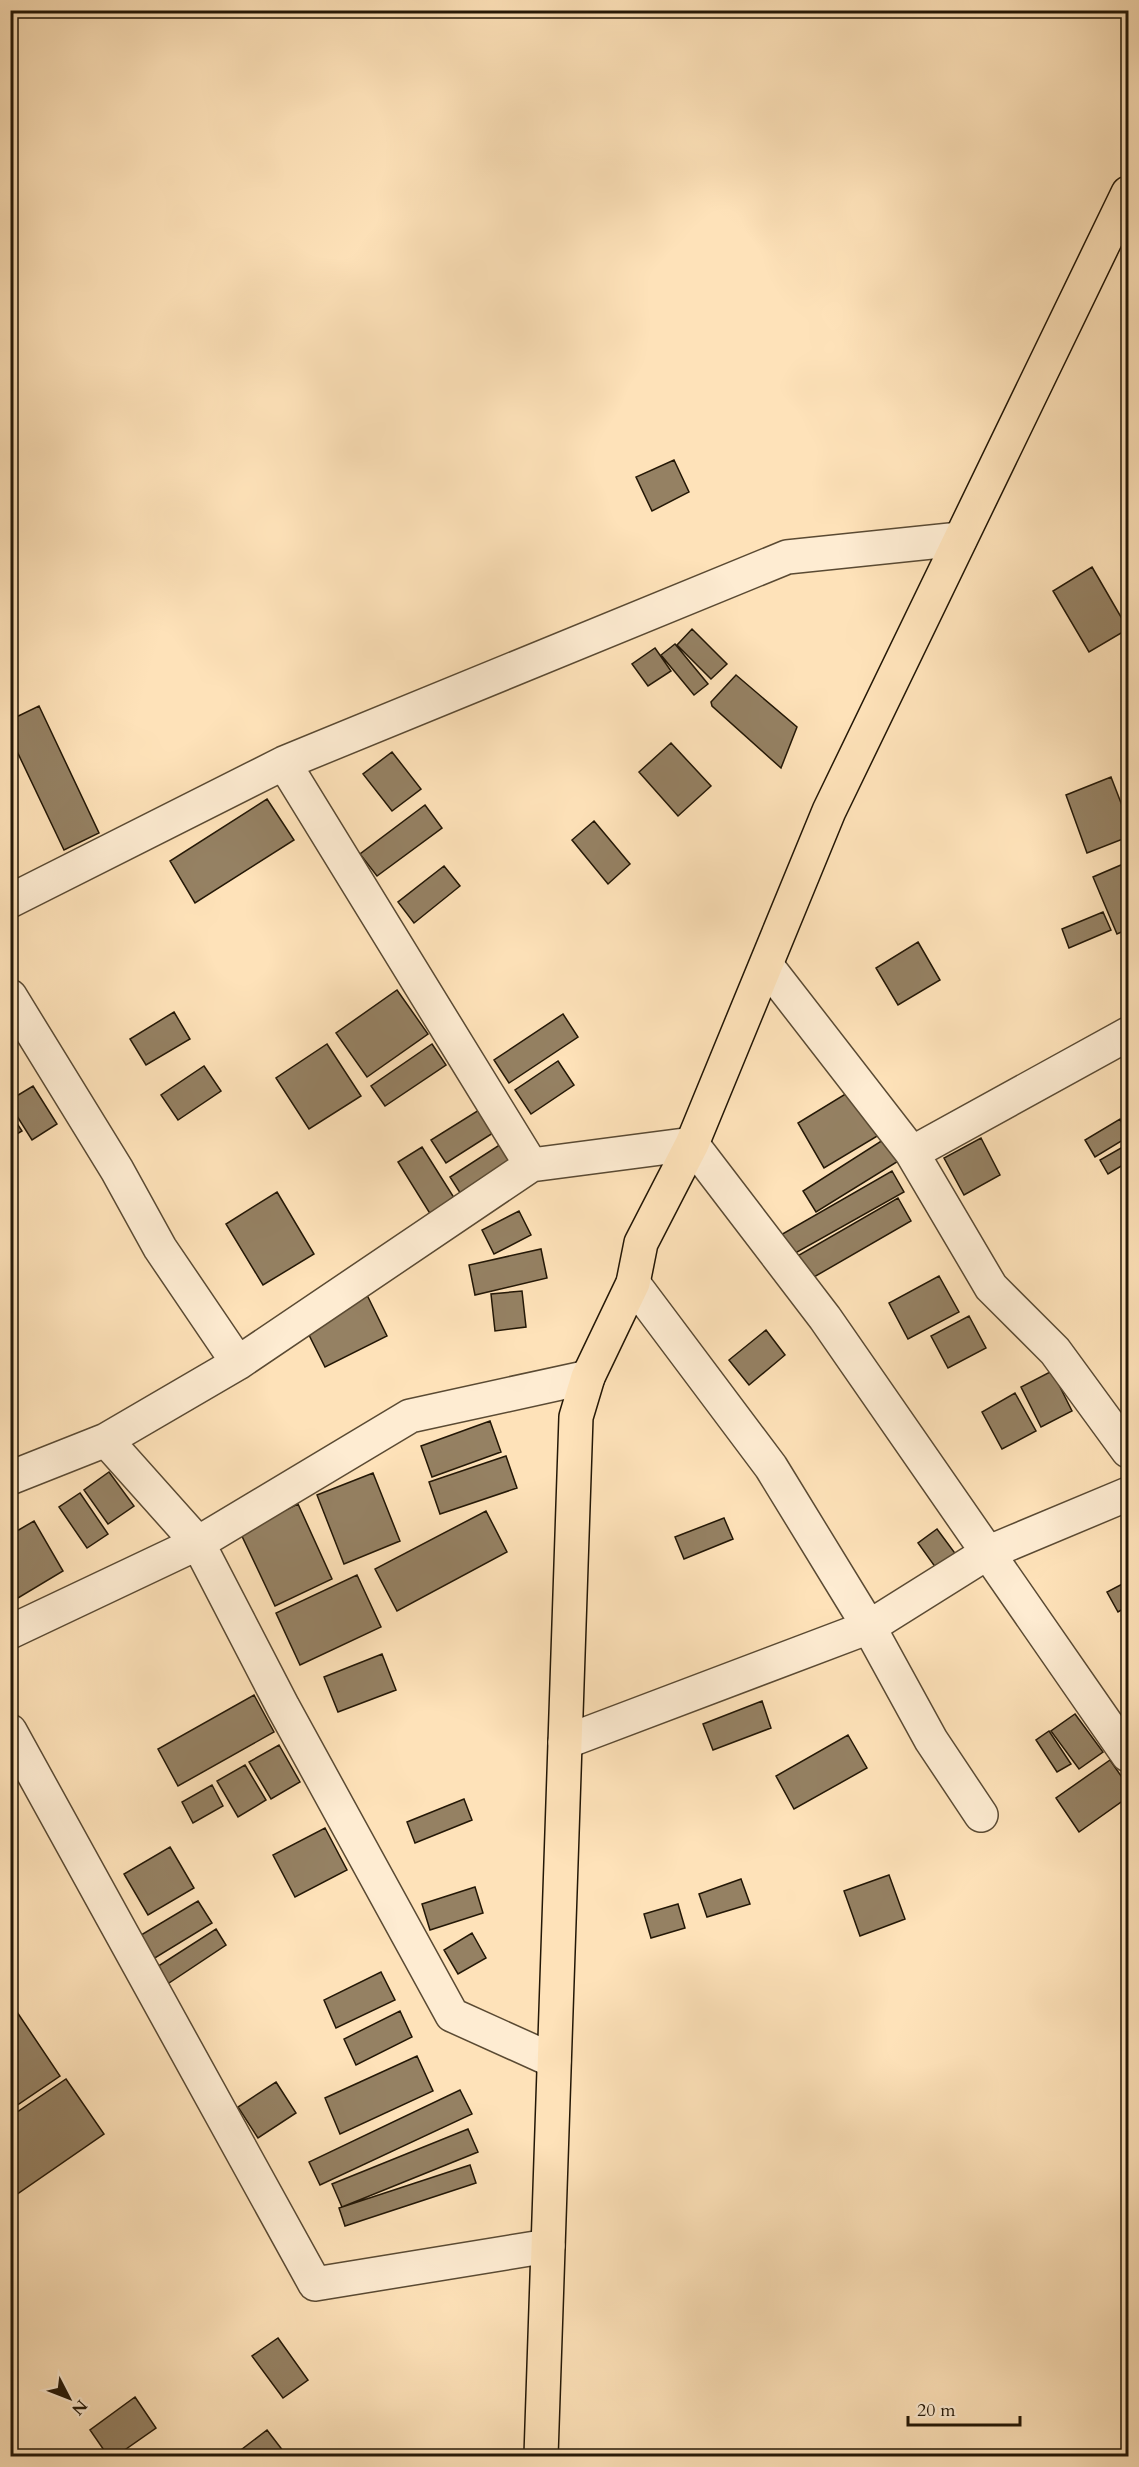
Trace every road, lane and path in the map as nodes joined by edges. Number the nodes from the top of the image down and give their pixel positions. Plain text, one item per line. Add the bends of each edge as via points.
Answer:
1 (1128, 193) edge
2 (960, 539) junction
3 (284, 763) junction
4 (10, 901) edge
5 (767, 966) junction
6 (10, 996) edge
7 (1128, 1034) edge
8 (692, 1144) junction
9 (912, 1153) junction
10 (531, 1165) junction
11 (633, 1282) junction
12 (238, 1363) junction
13 (588, 1377) junction
14 (106, 1440) junction
15 (1128, 1451) edge
16 (10, 1478) edge
17 (1128, 1494) edge
18 (198, 1543) junction
19 (987, 1553) junction
20 (868, 1627) junction
21 (10, 1632) edge
22 (10, 1731) edge
23 (565, 1742) junction
24 (1128, 1755) edge
25 (981, 1815) dead end
26 (554, 2061) junction
27 (548, 2246) junction
28 (541, 2457) edge

1 - 2 highway
2 - 3 street via 787,557
2 - 5 highway via 829,811
3 - 4 street
3 - 10 street
5 - 8 highway
5 - 9 street
6 - 12 street via 160,1248
7 - 9 street
8 - 10 street
8 - 11 highway via 641,1243
8 - 19 street via 825,1318
9 - 15 street via 991,1287 1055,1351
10 - 12 street
11 - 13 highway
11 - 20 street via 771,1467
12 - 14 street
13 - 18 street via 410,1416
13 - 23 highway via 576,1417
14 - 16 street
14 - 18 street
17 - 19 street
18 - 21 street
18 - 26 street via 452,2015
19 - 20 street
19 - 24 street
20 - 23 street
20 - 25 street via 931,1740
22 - 27 street via 315,2284
23 - 26 highway
26 - 27 highway
27 - 28 highway

